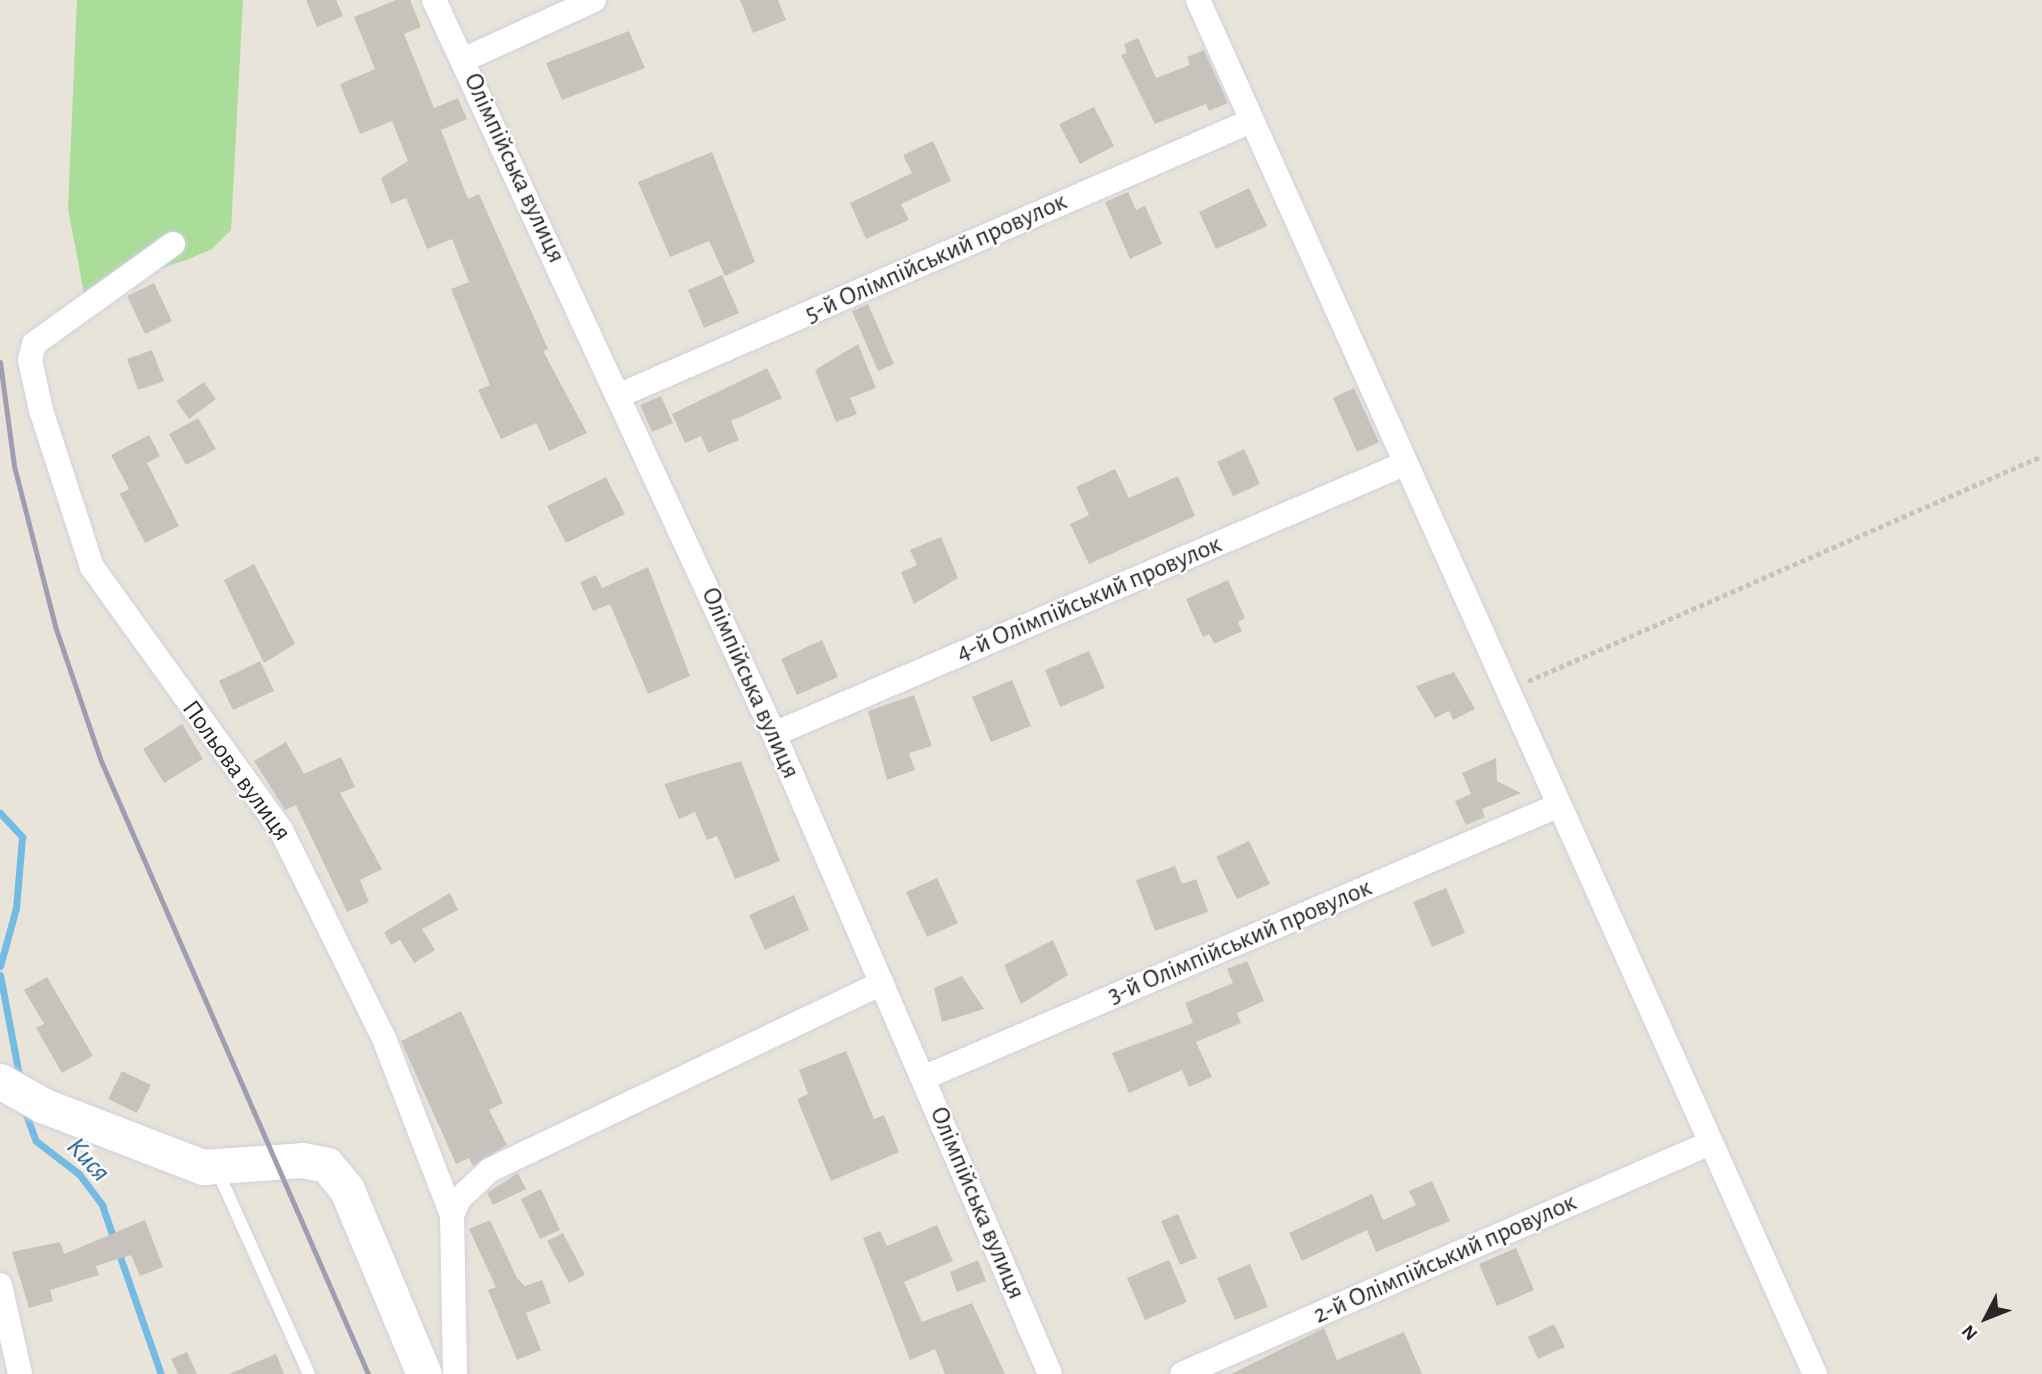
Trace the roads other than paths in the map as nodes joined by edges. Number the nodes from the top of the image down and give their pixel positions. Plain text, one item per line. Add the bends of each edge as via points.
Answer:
1 (434, 0) edge
2 (594, 0) edge
3 (1198, 0) edge
4 (463, 60) junction
5 (1251, 121) junction
6 (173, 244) dead end
7 (620, 395) junction
8 (1404, 464) junction
9 (774, 734) junction
10 (1557, 806) junction
11 (882, 983) junction
12 (923, 1078) junction
13 (4, 1084) edge
14 (1708, 1144) junction
15 (216, 1168) junction
16 (452, 1216) junction
17 (0, 1285) edge
18 (20, 1374) edge
19 (309, 1374) edge
20 (424, 1374) edge
21 (455, 1374) edge
22 (1050, 1374) edge
23 (1182, 1374) edge
24 (1815, 1374) edge

1 - 4 street, Олімпійська вулиця
2 - 4 street
3 - 5 street
4 - 7 street, Олімпійська вулиця
5 - 7 street, 5-й Олімпійський провулок
5 - 8 street
6 - 16 street, Польова вулиця via 32,347 55,466 102,584 302,864 383,1036
7 - 9 street, Олімпійська вулиця
8 - 9 street, 4-й Олімпійський провулок
8 - 10 street
9 - 11 street, Олімпійська вулиця
10 - 12 street, 3-й Олімпійський провулок
10 - 14 street
11 - 12 street, Олімпійська вулиця
11 - 16 street via 490,1170 459,1199
12 - 22 street, Олімпійська вулиця
13 - 15 street via 42,1105
14 - 23 street, 2-й Олімпійський провулок
14 - 24 street
15 - 19 lane
15 - 20 street via 302,1160 334,1170
16 - 21 street, Польова вулиця
17 - 18 street

